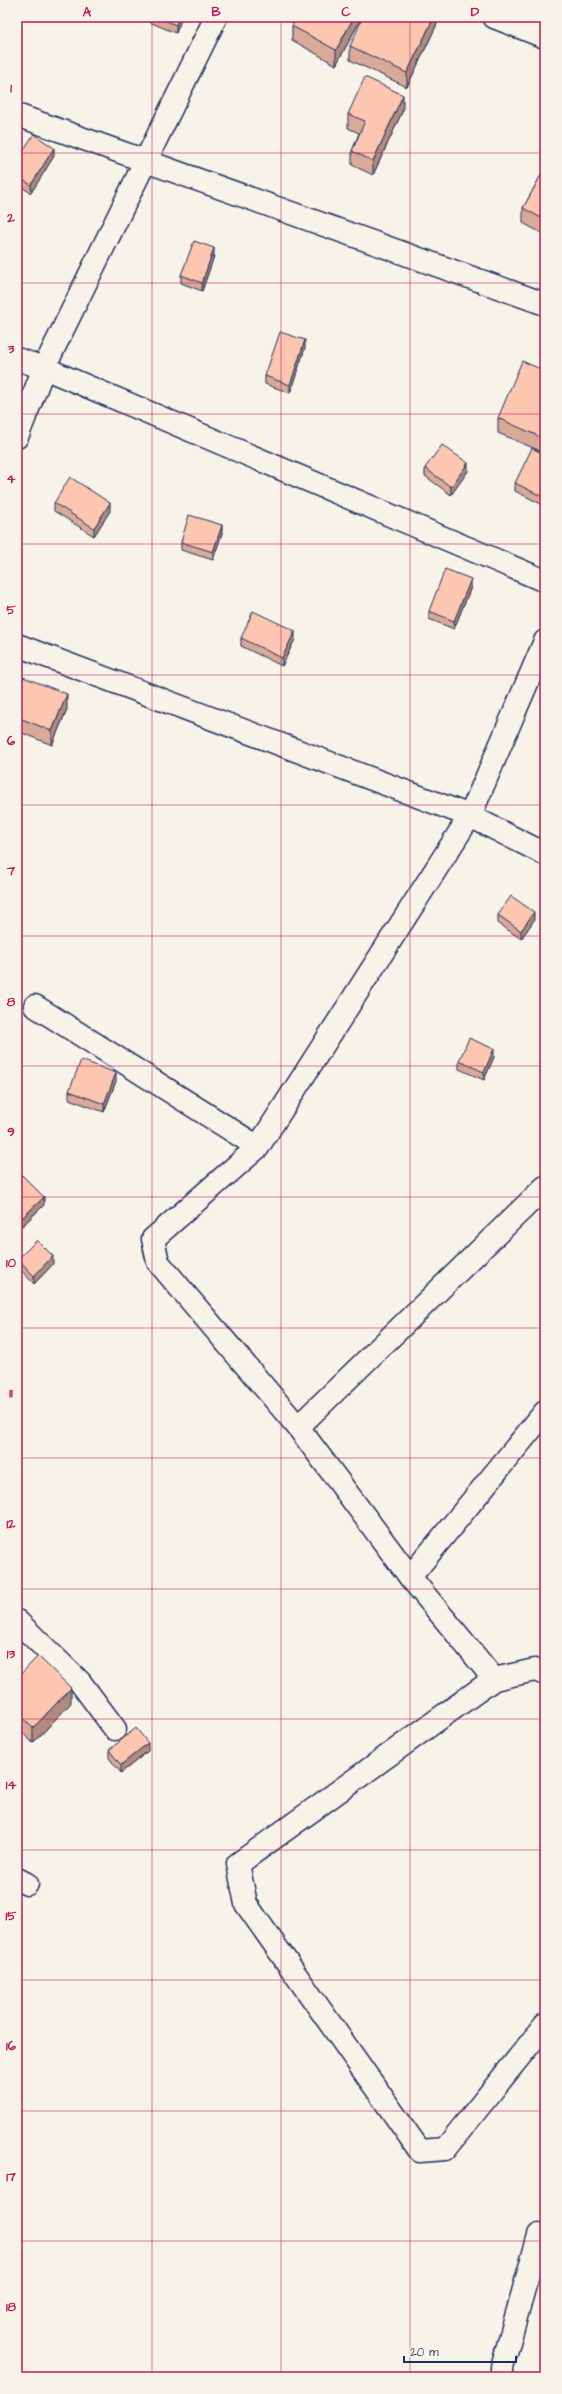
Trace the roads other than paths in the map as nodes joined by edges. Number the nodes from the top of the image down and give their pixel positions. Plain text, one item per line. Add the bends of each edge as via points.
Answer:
1 (216, 17) edge
2 (494, 17) edge
3 (545, 37) edge
4 (17, 115) edge
5 (145, 162) junction
6 (545, 304) edge
7 (17, 359) edge
8 (44, 368) junction
9 (17, 437) edge
10 (545, 581) edge
11 (545, 641) edge
12 (17, 645) edge
13 (470, 816) junction
14 (545, 854) edge
15 (35, 1006) dead end
16 (258, 1147) junction
17 (545, 1188) edge
18 (545, 1412) edge
19 (298, 1427) junction
20 (410, 1577) junction
21 (17, 1621) edge
22 (545, 1674) edge
23 (494, 1679) junction
24 (115, 1729) dead end
25 (545, 2025) edge
26 (539, 2235) dead end
27 (502, 2377) edge

1 - 5 street
2 - 3 street
4 - 5 street
5 - 6 street
5 - 8 street
7 - 8 street
8 - 9 street
8 - 10 street
11 - 13 street
12 - 13 street
13 - 14 street
13 - 16 street
15 - 16 street
16 - 19 street via 153,1239 158,1262
17 - 19 street
18 - 20 street
19 - 20 street
20 - 23 street
21 - 24 street via 80,1682
22 - 23 street via 535,1670
23 - 25 street via 238,1864 246,1904 420,2151 445,2149
26 - 27 street via 502,2367

